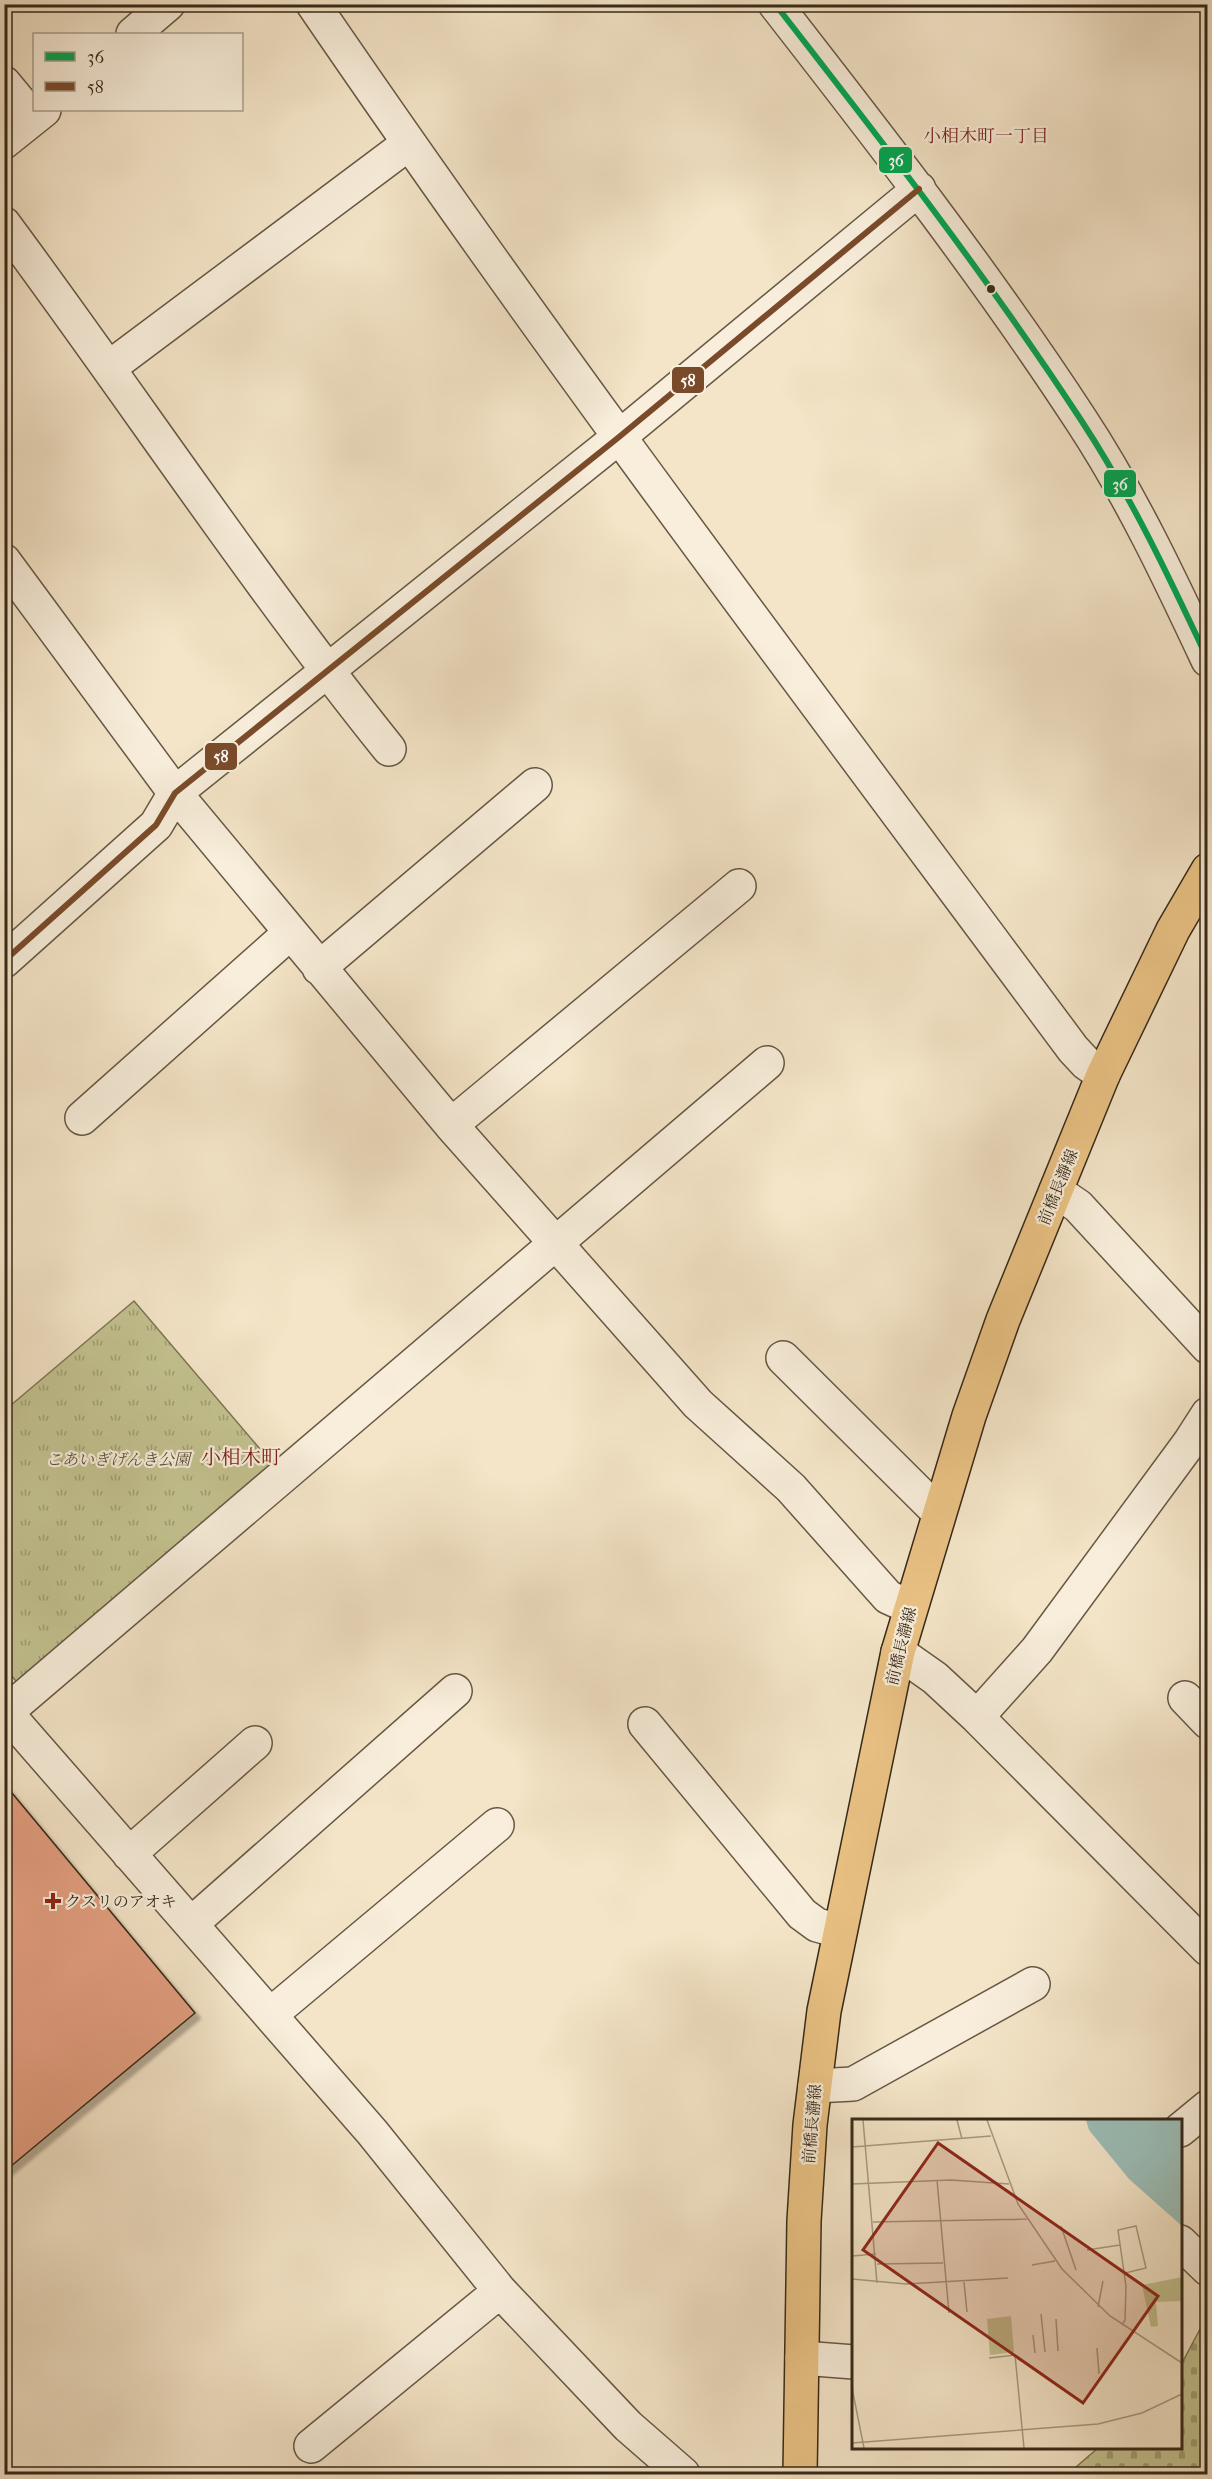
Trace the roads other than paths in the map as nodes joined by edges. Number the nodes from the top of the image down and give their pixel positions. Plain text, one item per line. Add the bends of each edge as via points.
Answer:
1 (168, 4) edge
2 (313, 4) edge
3 (775, 4) edge
4 (134, 33) edge
5 (4, 83) edge
6 (33, 109) edge
7 (38, 114) edge
8 (4, 142) edge
9 (408, 144) junction
10 (919, 189) junction
11 (4, 224) edge
12 (110, 367) junction
13 (619, 437) junction
14 (4, 561) edge
15 (1208, 660) edge
16 (327, 672) junction
17 (389, 748) dead end
18 (535, 785) dead end
19 (175, 793) junction
20 (1208, 870) edge
21 (739, 886) dead end
22 (290, 933) junction
23 (4, 961) edge
24 (319, 968) junction
25 (767, 1063) dead end
26 (1103, 1075) junction
27 (82, 1118) dead end
28 (451, 1125) junction
29 (1056, 1191) junction
30 (555, 1245) junction
31 (1208, 1347) edge
32 (783, 1358) dead end
33 (1208, 1414) edge
34 (939, 1513) junction
35 (910, 1607) junction
36 (898, 1652) junction
37 (455, 1691) dead end
38 (1185, 1698) dead end
39 (5, 1712) edge
40 (977, 1717) junction
41 (1208, 1722) edge
42 (645, 1725) dead end
43 (255, 1743) dead end
44 (497, 1825) dead end
45 (129, 1854) junction
46 (191, 1924) junction
47 (839, 1931) junction
48 (1208, 1949) edge
49 (1033, 1984) dead end
50 (270, 2015) junction
51 (815, 2086) junction
52 (1208, 2107) edge
53 (1182, 2128) edge
54 (1182, 2244) edge
55 (1208, 2269) edge
56 (500, 2291) junction
57 (802, 2358) junction
58 (852, 2362) edge
59 (311, 2446) dead end
60 (683, 2475) edge
61 (800, 2475) edge

1 - 4 street
2 - 9 street
3 - 10 street
5 - 6 street
7 - 8 street
9 - 12 street
9 - 13 street
10 - 13 street
10 - 15 street via 1082,421 1152,544
11 - 12 street
12 - 16 street
13 - 16 street
13 - 26 street via 1073,1049
14 - 19 street
16 - 17 street
16 - 19 street
18 - 24 street
19 - 22 street
19 - 23 street via 156,825
20 - 26 main road, 前橋長瀞線 via 1173,930
21 - 28 street
22 - 24 street
22 - 27 street
24 - 28 street
25 - 30 street
26 - 29 main road, 前橋長瀞線
28 - 30 street
29 - 31 street via 1078,1206
29 - 34 main road, 前橋長瀞線 via 1002,1320
30 - 35 street via 698,1404 791,1488 888,1597
30 - 39 street
32 - 34 street
33 - 40 street via 1037,1650
34 - 35 main road, 前橋長瀞線
35 - 36 main road, 前橋長瀞線
36 - 40 street via 935,1678
36 - 47 main road, 前橋長瀞線
37 - 46 street
38 - 41 street
39 - 45 street
40 - 48 street
42 - 47 street via 802,1914 817,1925
43 - 45 street
44 - 50 street
45 - 46 street
46 - 50 street
47 - 51 main road, 前橋長瀞線
49 - 51 street via 853,2084
50 - 56 street via 372,2132
51 - 57 main road, 前橋長瀞線 via 804,2221
52 - 53 street
54 - 55 street
56 - 59 street
56 - 60 street via 628,2426
57 - 58 street
57 - 61 main road, 前橋長瀞線

